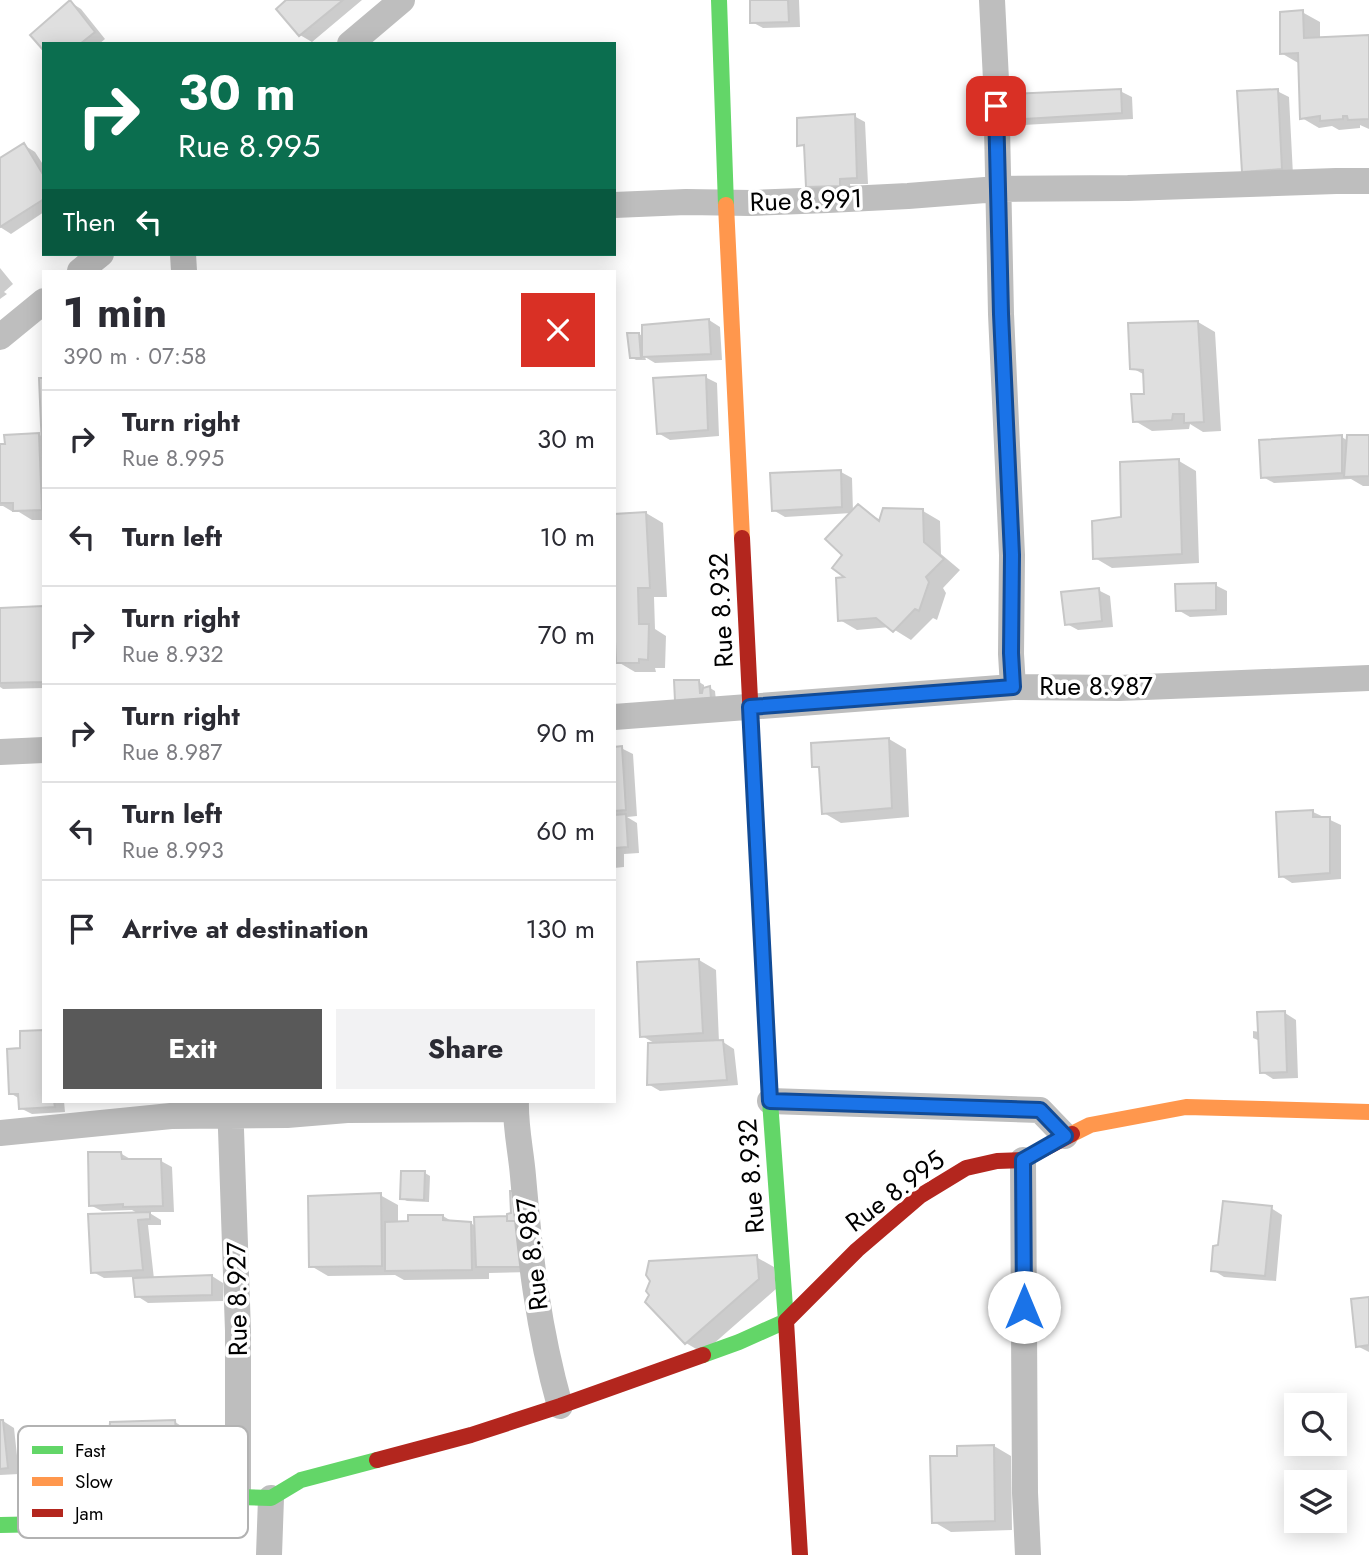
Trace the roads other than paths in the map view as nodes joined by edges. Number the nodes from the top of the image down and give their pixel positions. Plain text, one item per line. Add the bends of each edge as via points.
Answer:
1 (402, 0) edge
2 (719, 0) edge
3 (992, 0) edge
4 (352, 42) edge
5 (1369, 181) edge
6 (998, 189) junction
7 (726, 202) junction
8 (616, 205) edge
9 (99, 256) edge
10 (81, 270) edge
11 (42, 303) edge
12 (0, 337) edge
13 (1369, 678) edge
14 (1013, 687) junction
15 (750, 707) junction
16 (616, 717) edge
17 (42, 750) edge
18 (0, 752) edge
19 (770, 1101) junction
20 (516, 1105) edge
21 (231, 1108) edge
22 (1369, 1112) edge
23 (0, 1133) edge
24 (1065, 1136) junction
25 (1023, 1160) junction
26 (786, 1321) junction
27 (560, 1406) junction
28 (238, 1426) edge
29 (248, 1497) edge
30 (271, 1498) junction
31 (0, 1525) edge
32 (18, 1525) edge
33 (269, 1555) edge
34 (800, 1555) edge
35 (1028, 1555) edge

1 - 4 street
2 - 7 street, Rue 8.932
3 - 6 street
5 - 6 street, Rue 8.991
6 - 7 street, Rue 8.991 via 908,197
6 - 14 street
7 - 8 street, Rue 8.991
7 - 15 street, Rue 8.932
9 - 10 street
11 - 12 street
13 - 14 street, Rue 8.987 via 1119,688
14 - 15 street, Rue 8.987
15 - 16 street, Rue 8.987
15 - 19 street, Rue 8.932
17 - 18 street
19 - 24 street via 1040,1110
19 - 26 street, Rue 8.932
20 - 21 street via 287,1115
20 - 27 street, Rue 8.987 via 537,1308
21 - 23 street
21 - 28 street, Rue 8.927
22 - 24 street, Rue 8.995 via 1186,1107 1090,1125
24 - 25 street, Rue 8.995
25 - 26 street, Rue 8.995 via 966,1168 920,1196
25 - 35 street
26 - 27 street
26 - 34 street
27 - 30 street via 471,1435 301,1479
29 - 30 street
30 - 33 street
31 - 32 street

